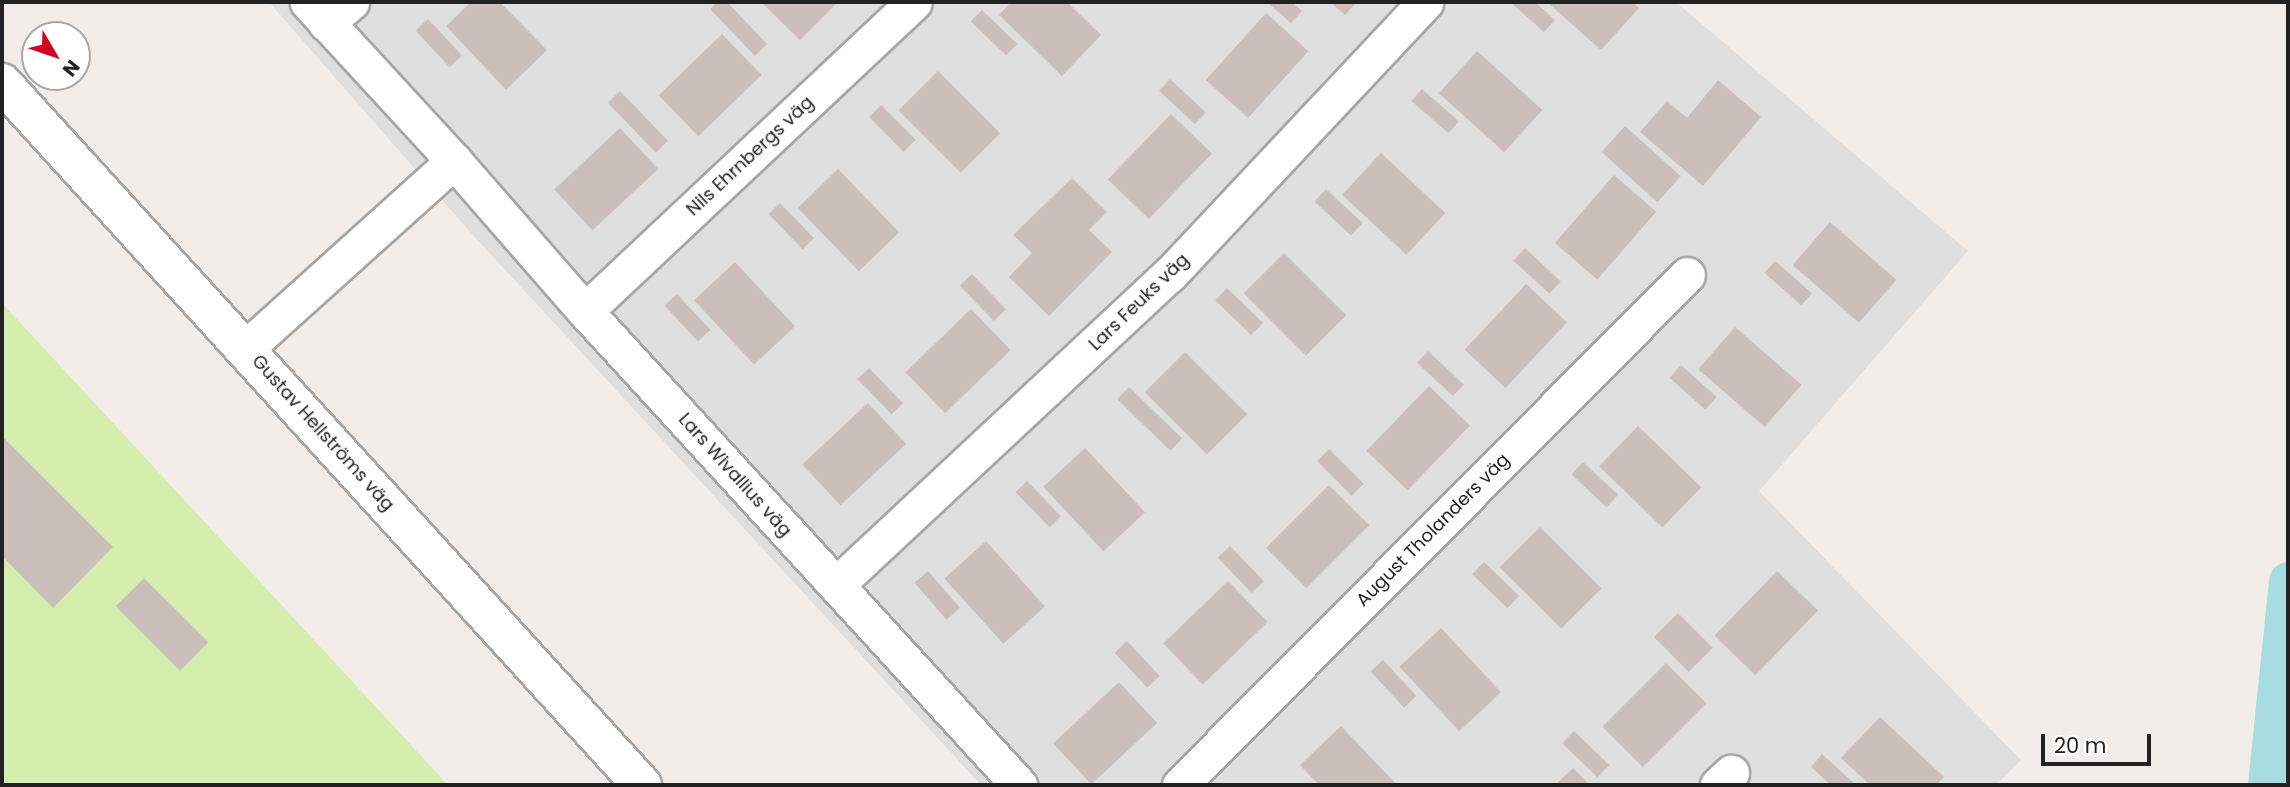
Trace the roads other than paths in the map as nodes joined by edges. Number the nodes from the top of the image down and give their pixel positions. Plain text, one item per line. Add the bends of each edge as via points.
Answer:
1 (915, 2) edge
2 (1425, 2) edge
3 (328, 9) edge
4 (2, 83) edge
5 (454, 161) junction
6 (1687, 275) dead end
7 (585, 311) junction
8 (246, 348) junction
9 (836, 585) junction
10 (642, 785) edge
11 (1019, 785) edge
12 (1180, 785) edge

1 - 7 street, Nils Ehrnbergs väg
2 - 9 street, Lars Feuks väg via 1170,274
3 - 5 street, Lars Wivallius väg
4 - 8 street, Gustav Hellströms väg
5 - 7 street, Lars Wivallius väg
5 - 8 street
6 - 12 street, August Tholanders väg
7 - 9 street, Lars Wivallius väg
8 - 10 street, Gustav Hellströms väg
9 - 11 street, Lars Wivallius väg

